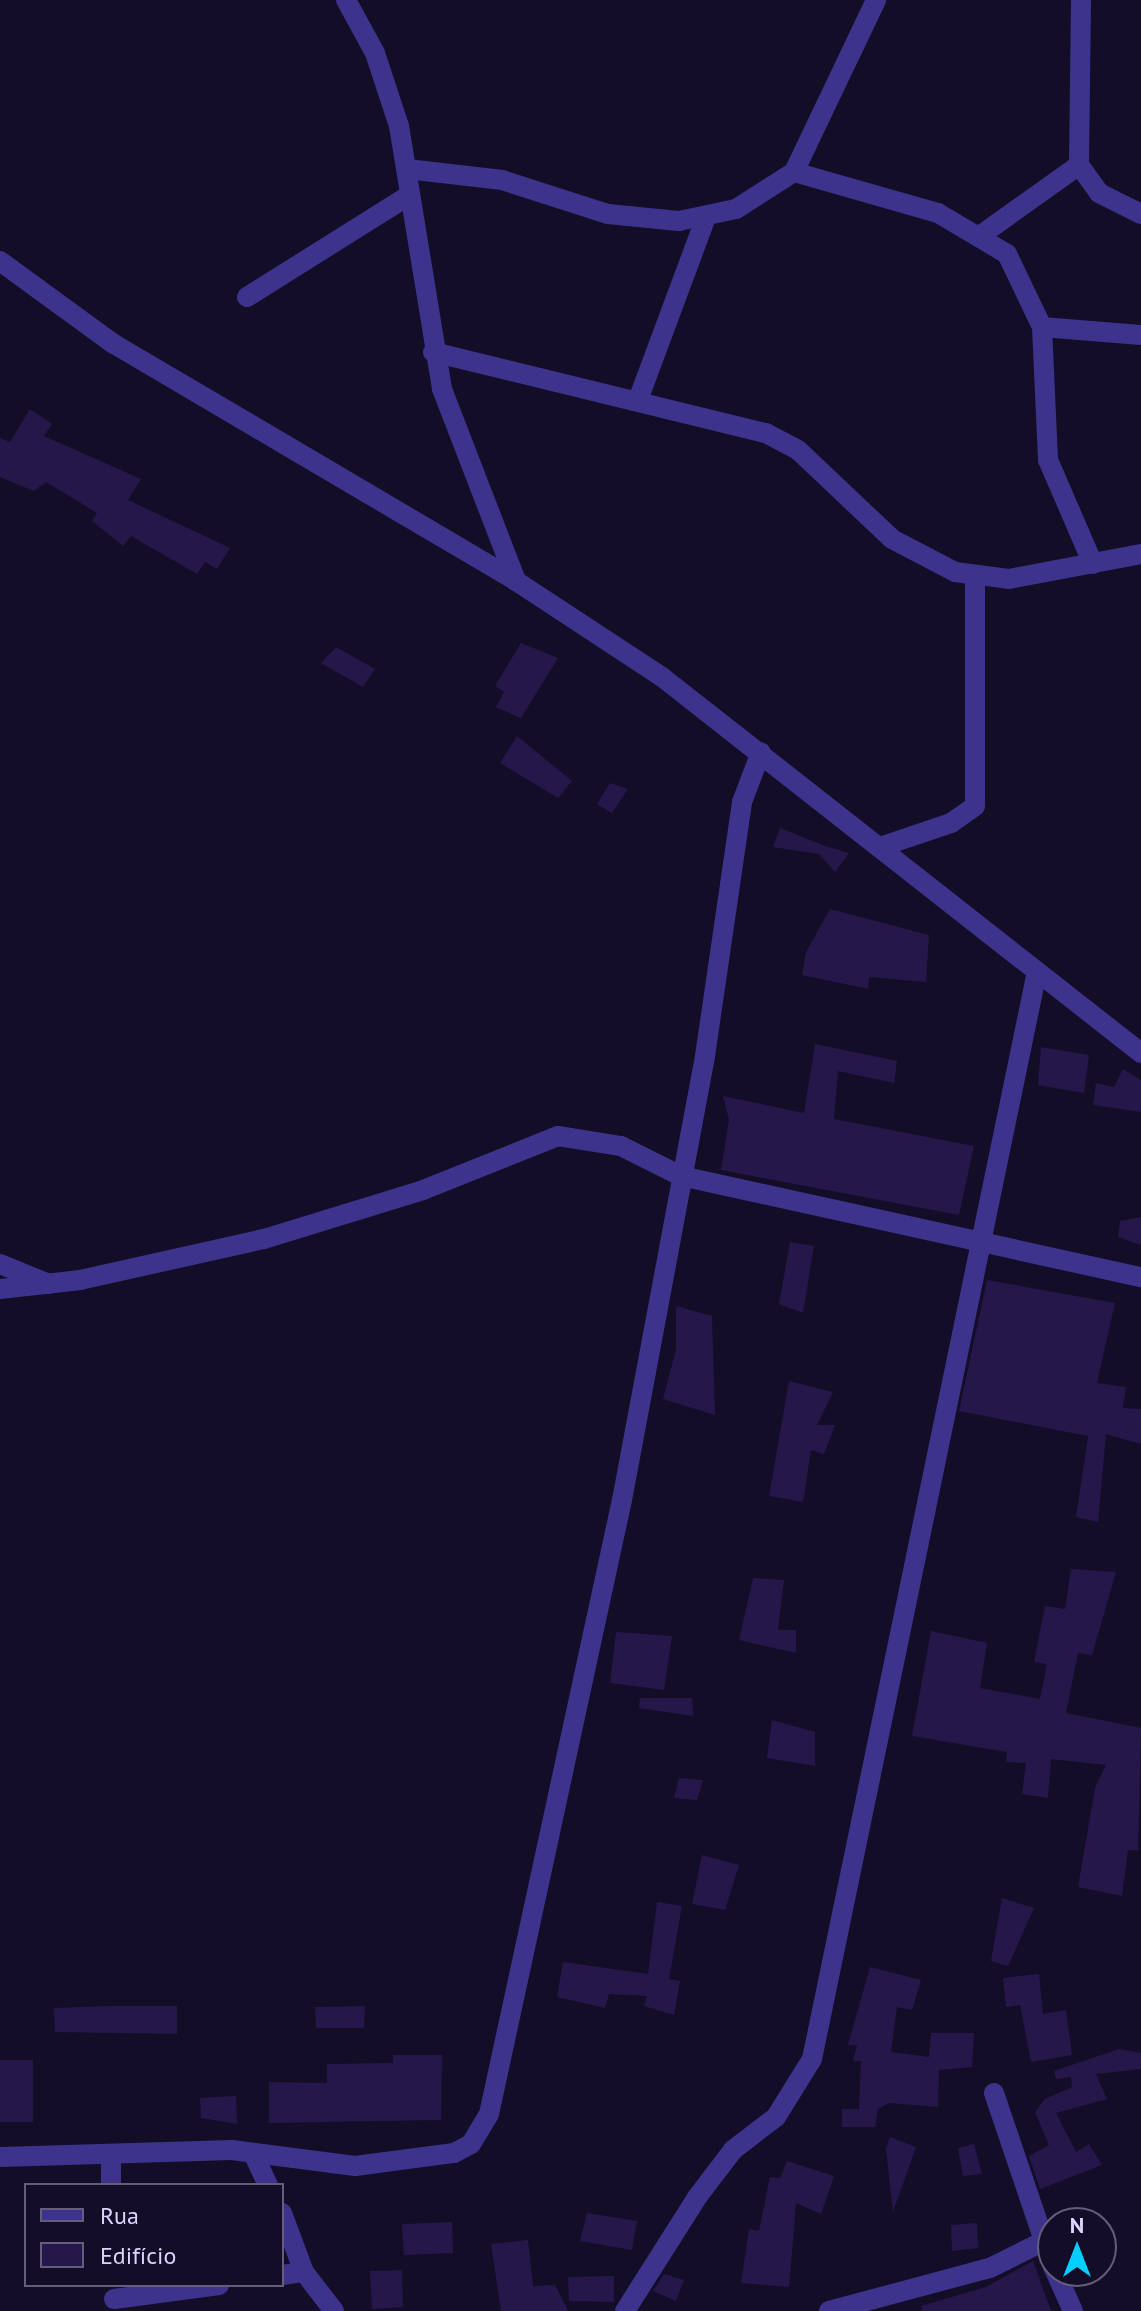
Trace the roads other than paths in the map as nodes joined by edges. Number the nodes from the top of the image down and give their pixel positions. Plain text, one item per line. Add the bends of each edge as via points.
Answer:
1 (346, 0) edge
2 (876, 0) edge
3 (1081, 0) edge
4 (1079, 165) junction
5 (407, 169) junction
6 (794, 172) junction
7 (408, 196) junction
8 (1141, 214) edge
9 (705, 220) junction
10 (981, 235) junction
11 (0, 261) edge
12 (247, 297) dead end
13 (1042, 327) junction
14 (1141, 335) edge
15 (433, 352) junction
16 (638, 400) junction
17 (1141, 554) edge
18 (1093, 564) junction
19 (975, 578) junction
20 (516, 581) junction
21 (761, 752) junction
22 (880, 847) junction
23 (1036, 976) junction
24 (1141, 1053) edge
25 (681, 1176) junction
26 (977, 1245) junction
27 (0, 1264) edge
28 (1141, 1277) edge
29 (49, 1284) junction
30 (0, 1289) edge
31 (994, 2093) dead end
32 (253, 2153) junction
33 (111, 2156) junction
34 (0, 2157) edge
35 (111, 2183) edge
36 (267, 2183) edge
37 (284, 2218) edge
38 (1037, 2226) edge
39 (1037, 2244) edge
40 (304, 2272) junction
41 (284, 2275) edge
42 (203, 2287) edge
43 (1062, 2287) edge
44 (114, 2298) edge
45 (334, 2311) edge
46 (625, 2311) edge
47 (829, 2311) edge
48 (1073, 2311) edge

1 - 5 street via 375,53
2 - 6 street
3 - 4 street
4 - 8 street via 1099,193
4 - 10 street
5 - 7 street
5 - 9 street via 502,180 608,214
6 - 9 street via 761,197
6 - 10 street via 938,213
7 - 12 street
7 - 15 street
9 - 16 street
10 - 13 street via 1025,280
11 - 20 street via 114,344
13 - 14 street
13 - 18 street via 1048,460
15 - 16 street
15 - 20 street
16 - 19 street via 780,439 892,539 930,564
17 - 18 street
18 - 19 street
19 - 22 street via 975,806 959,820
20 - 21 street
21 - 22 street
21 - 25 street via 742,802
22 - 23 street
23 - 24 street
23 - 26 street
25 - 26 street
25 - 29 street via 621,1146 558,1136 423,1190 264,1239
25 - 32 street via 575,1736 489,2114 471,2144 431,2159 355,2166
26 - 28 street
26 - 46 street via 812,2059 776,2117 733,2150 698,2196
27 - 29 street
29 - 30 street
31 - 38 street
32 - 33 street
32 - 36 street
33 - 34 street
33 - 35 street
37 - 40 street
39 - 47 street via 990,2268
40 - 41 street
40 - 45 street
42 - 44 street
43 - 48 street

